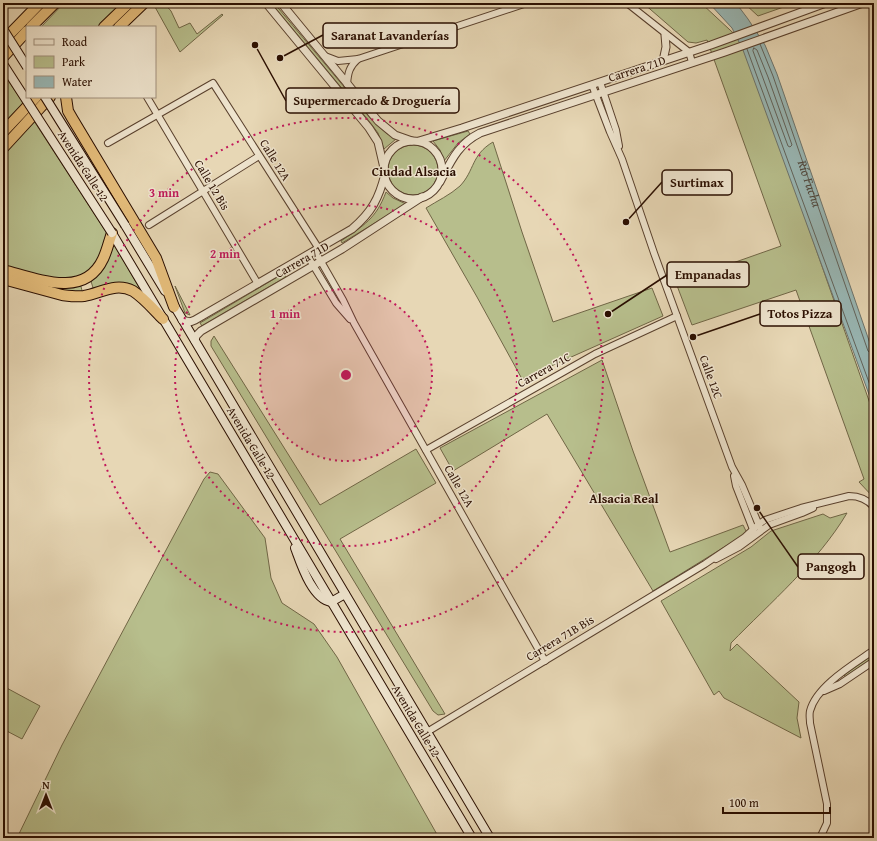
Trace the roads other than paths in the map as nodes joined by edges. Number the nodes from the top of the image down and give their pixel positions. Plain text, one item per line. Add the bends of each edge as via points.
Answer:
1 (55, 3) edge
2 (129, 3) edge
3 (144, 3) edge
4 (266, 3) edge
5 (281, 3) edge
6 (527, 3) edge
7 (626, 3) edge
8 (826, 3) edge
9 (863, 3) edge
10 (39, 4) edge
11 (28, 26) edge
12 (32, 26) edge
13 (105, 26) edge
14 (120, 26) edge
15 (3, 29) edge
16 (26, 30) edge
17 (665, 35) junction
18 (3, 41) edge
19 (689, 52) junction
20 (324, 56) junction
21 (3, 57) edge
22 (358, 59) junction
23 (663, 61) junction
24 (692, 62) junction
25 (3, 64) edge
26 (26, 66) edge
27 (600, 82) junction
28 (347, 84) junction
29 (592, 85) junction
30 (600, 93) junction
31 (35, 98) edge
32 (47, 98) edge
33 (49, 98) edge
34 (66, 98) edge
35 (148, 98) edge
36 (158, 115) junction
37 (3, 132) edge
38 (415, 141) junction
39 (108, 143) dead end
40 (3, 148) edge
41 (260, 156) junction
42 (384, 171) junction
43 (440, 182) junction
44 (203, 190) junction
45 (422, 197) junction
46 (148, 224) dead end
47 (112, 233) junction
48 (317, 250) junction
49 (307, 255) junction
50 (321, 262) junction
51 (313, 266) junction
52 (3, 270) edge
53 (3, 279) edge
54 (258, 284) junction
55 (174, 306) junction
56 (677, 316) junction
57 (163, 319) junction
58 (182, 320) junction
59 (354, 323) junction
60 (194, 340) junction
61 (426, 450) junction
62 (732, 467) junction
63 (874, 507) edge
64 (760, 527) junction
65 (754, 532) junction
66 (345, 594) junction
67 (331, 602) junction
68 (874, 650) edge
69 (545, 661) junction
70 (874, 661) edge
71 (821, 692) junction
72 (427, 732) junction
73 (472, 838) edge
74 (490, 838) edge
75 (820, 838) edge

1 - 12 highway
2 - 13 highway
3 - 14 highway
4 - 42 street via 369,128 378,142
5 - 20 street
6 - 22 street
7 - 17 street
8 - 19 street, Carrera 71D
9 - 24 street, Carrera 71D
10 - 11 highway
10 - 18 highway
15 - 26 main road, bridge
16 - 21 highway
17 - 19 street
17 - 23 street
19 - 23 street, Carrera 71D
19 - 24 street
20 - 22 street via 338,61
20 - 28 street
22 - 28 street via 350,68
23 - 27 street, Carrera 71D
24 - 30 street, Carrera 71D
25 - 47 main road, Avenida Calle 12, bridge
27 - 29 street, Carrera 71D
27 - 30 street, Calle 12C
28 - 38 street via 378,121 395,135
29 - 30 street, Calle 12C
29 - 38 street, Carrera 71D
30 - 43 street, Carrera 71D via 472,137 455,153
30 - 56 street, Calle 12C via 610,132 622,159
31 - 37 highway
32 - 55 main road, Avenida Calle 12, bridge
33 - 40 highway
34 - 55 highway via 68,111 156,258
35 - 36 street, Calle 12 Bis
36 - 39 street
36 - 41 street, Calle 12A via 213,83
36 - 44 street, Calle 12 Bis
38 - 42 street via 405,142 393,149
38 - 43 street via 433,148 439,156 442,167
41 - 44 street
41 - 48 street, Calle 12A
42 - 45 street via 388,184 395,192 411,198
42 - 48 street, Carrera 71D via 376,202 366,216
43 - 45 street via 431,193
44 - 46 street
44 - 54 street, Calle 12 Bis
45 - 50 street, Carrera 71D
47 - 52 highway via 102,260 96,269 80,281 59,284
47 - 57 main road, Avenida Calle 12
48 - 49 street, Carrera 71D
48 - 50 street, Calle 12A
49 - 51 street, Calle 12A
49 - 54 street, Carrera 71D
50 - 51 street, Carrera 71D
50 - 59 street, Calle 12A
51 - 59 street, Calle 12A via 336,303
51 - 60 street, Carrera 71D via 201,331
53 - 57 highway via 72,297 122,287 141,297
54 - 58 street, Carrera 71D via 195,320
55 - 58 main road, Avenida Calle 12
56 - 61 street, Carrera 71C via 596,354
56 - 62 street, Calle 12C
57 - 67 main road, Avenida Calle 12
58 - 60 main road, Avenida Calle 12
59 - 61 street, Calle 12A
60 - 66 main road, Avenida Calle 12
61 - 69 street, Calle 12A
62 - 64 street, Calle 12C
62 - 65 street, Calle 12C via 736,486
63 - 64 street, Carrera 71B Bis via 859,497 849,496 772,517
64 - 65 street, Carrera 71B Bis
65 - 69 street, Carrera 71B Bis
66 - 67 main road
66 - 72 main road, Avenida Calle 12
67 - 73 main road, Avenida Calle 12
68 - 71 street via 836,676
69 - 72 street, Carrera 71B Bis
70 - 71 street via 840,684
71 - 75 street via 815,698 809,713 827,804 827,823
72 - 74 main road, Avenida Calle 12

